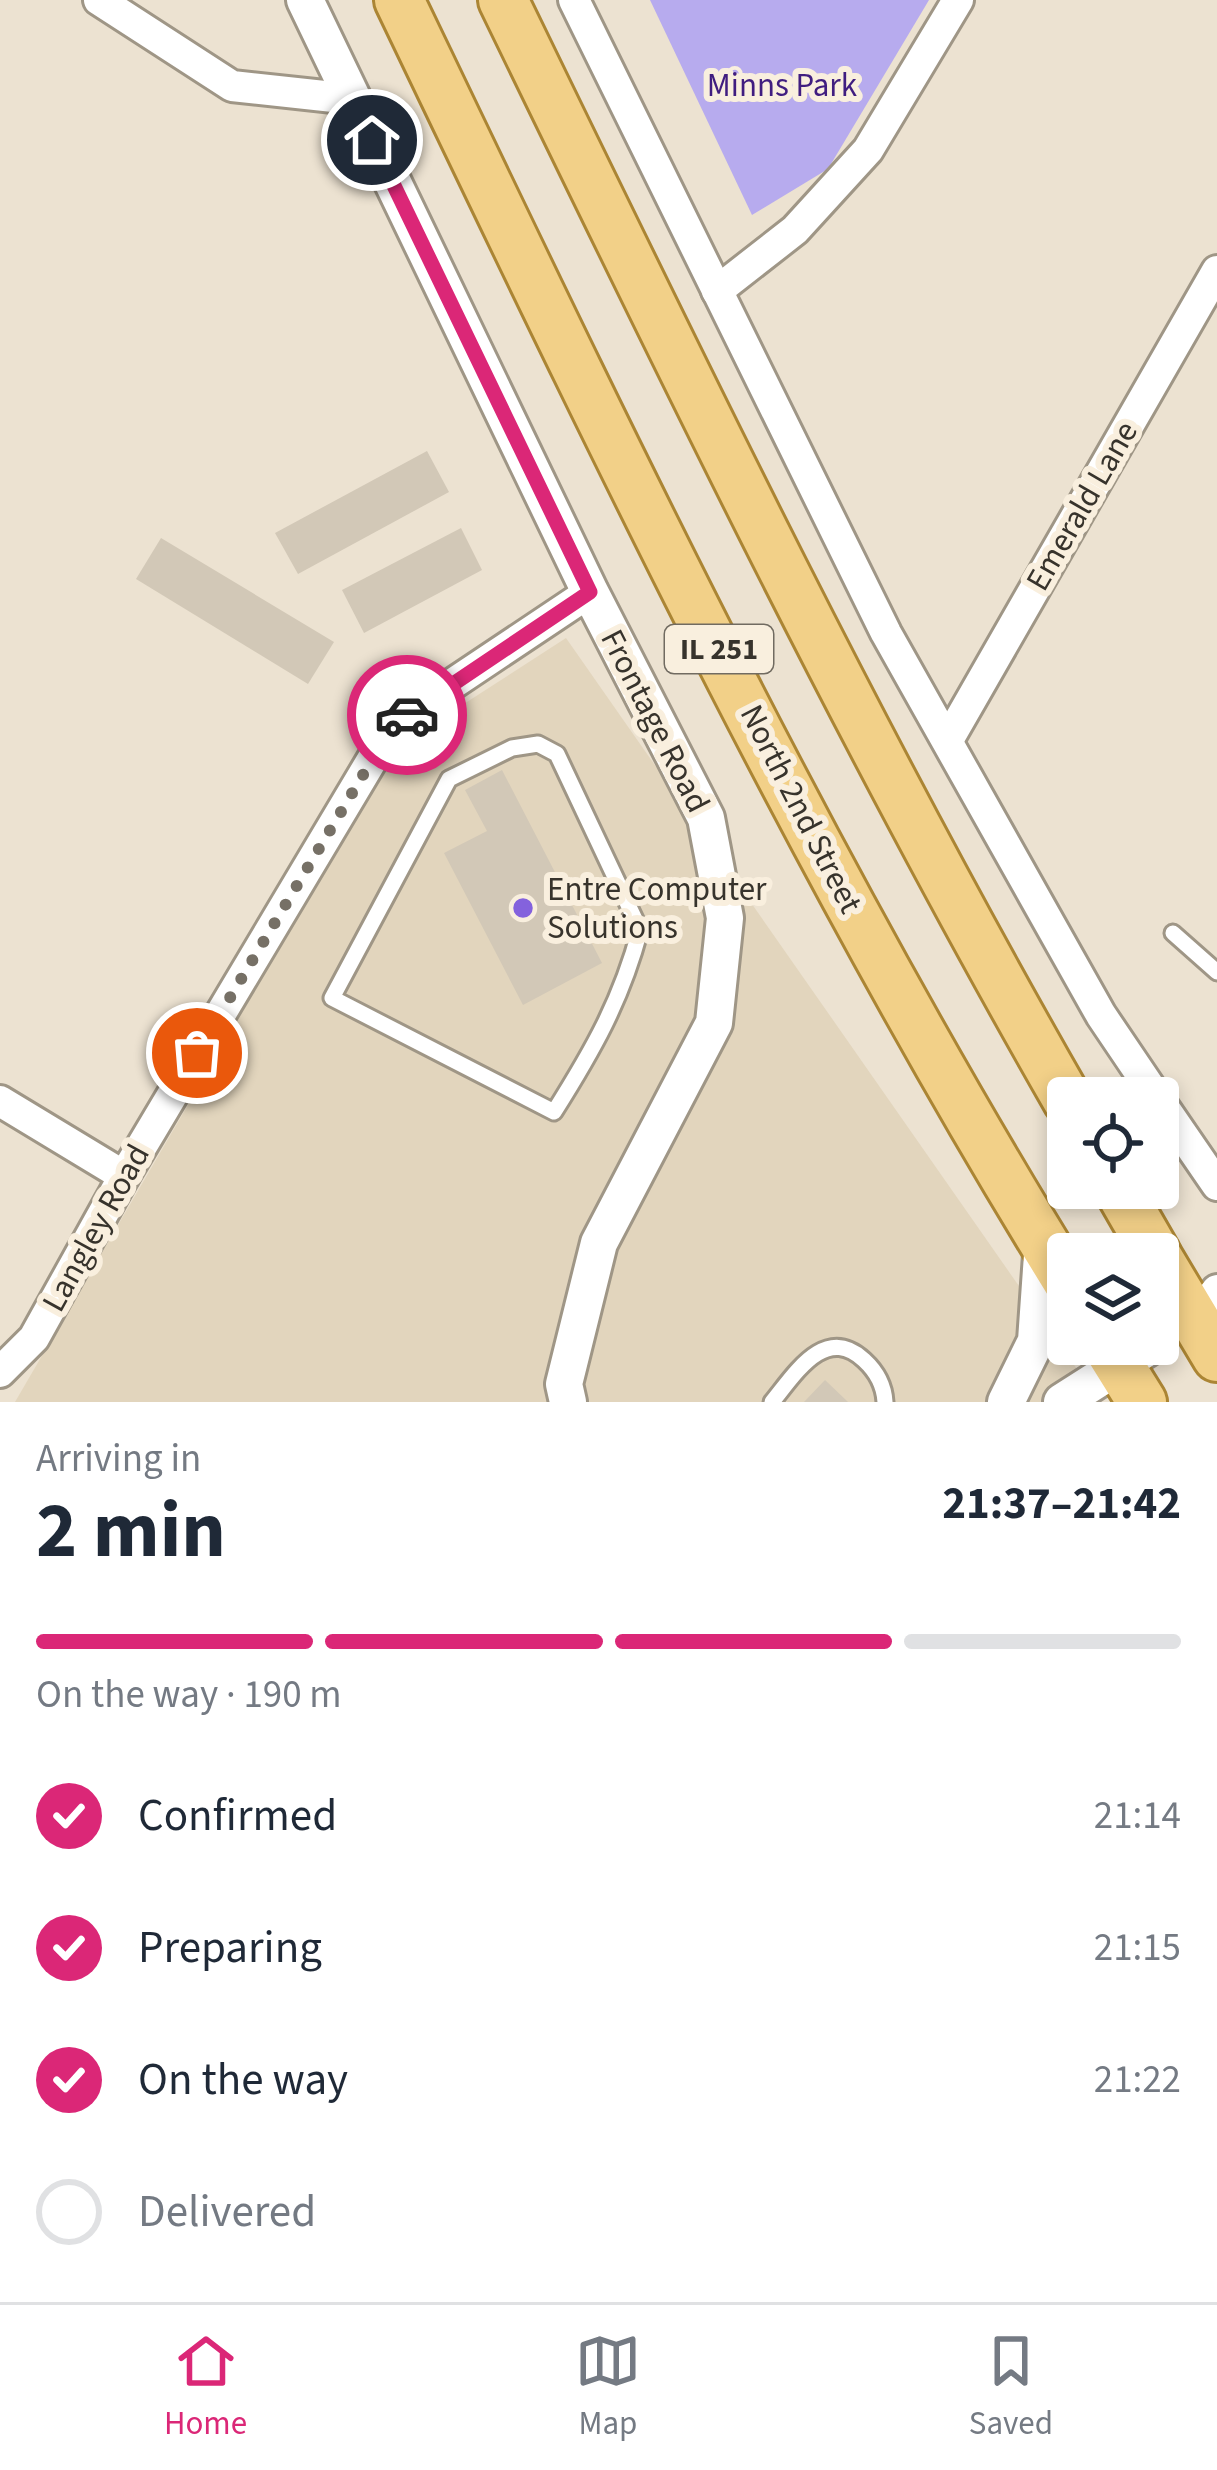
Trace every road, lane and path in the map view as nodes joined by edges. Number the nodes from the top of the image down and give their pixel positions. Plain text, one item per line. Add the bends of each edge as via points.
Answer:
1 (99, 0) edge
2 (305, 0) edge
3 (399, 0) edge
4 (503, 0) edge
5 (574, 0) edge
6 (958, 0) edge
7 (352, 99) junction
8 (1217, 272) edge
9 (717, 291) junction
10 (590, 592) junction
11 (948, 740) junction
12 (413, 846) joint
13 (1173, 933) dead end
14 (1217, 972) edge
15 (1054, 1077) edge
16 (1143, 1077) edge
17 (0, 1101) edge
18 (1179, 1130) edge
19 (124, 1176) junction
20 (1217, 1185) edge
21 (1042, 1241) junction
22 (1047, 1249) edge
23 (1128, 1365) edge
24 (0, 1372) edge
25 (568, 1402) edge
26 (772, 1402) edge
27 (886, 1402) edge
28 (1006, 1402) edge
29 (1062, 1402) edge

1 - 7 street via 232,86
2 - 7 street, Frontage Road
3 - 21 main road, North 2nd Street / IL 251 via 587,393 903,1007
4 - 15 main road, IL 251 via 637,277
5 - 9 street
6 - 9 street via 868,151 794,230
7 - 10 street, Frontage Road
8 - 11 street, Emerald Lane
9 - 11 street via 886,633
10 - 19 street, Langley Road via 394,723
10 - 25 street, Frontage Road via 706,818 724,918 714,1023 599,1243 564,1384
11 - 16 street
12 - 12 lane via 332,998 554,1112 614,1015 640,930 557,754 538,744 512,748 449,779
13 - 14 lane
17 - 19 street
18 - 20 street
19 - 24 street, Langley Road via 34,1338
21 - 22 main road, North 2nd Street / IL 251
21 - 28 street via 1036,1341
23 - 29 street
26 - 27 lane via 812,1354 832,1346 875,1370

